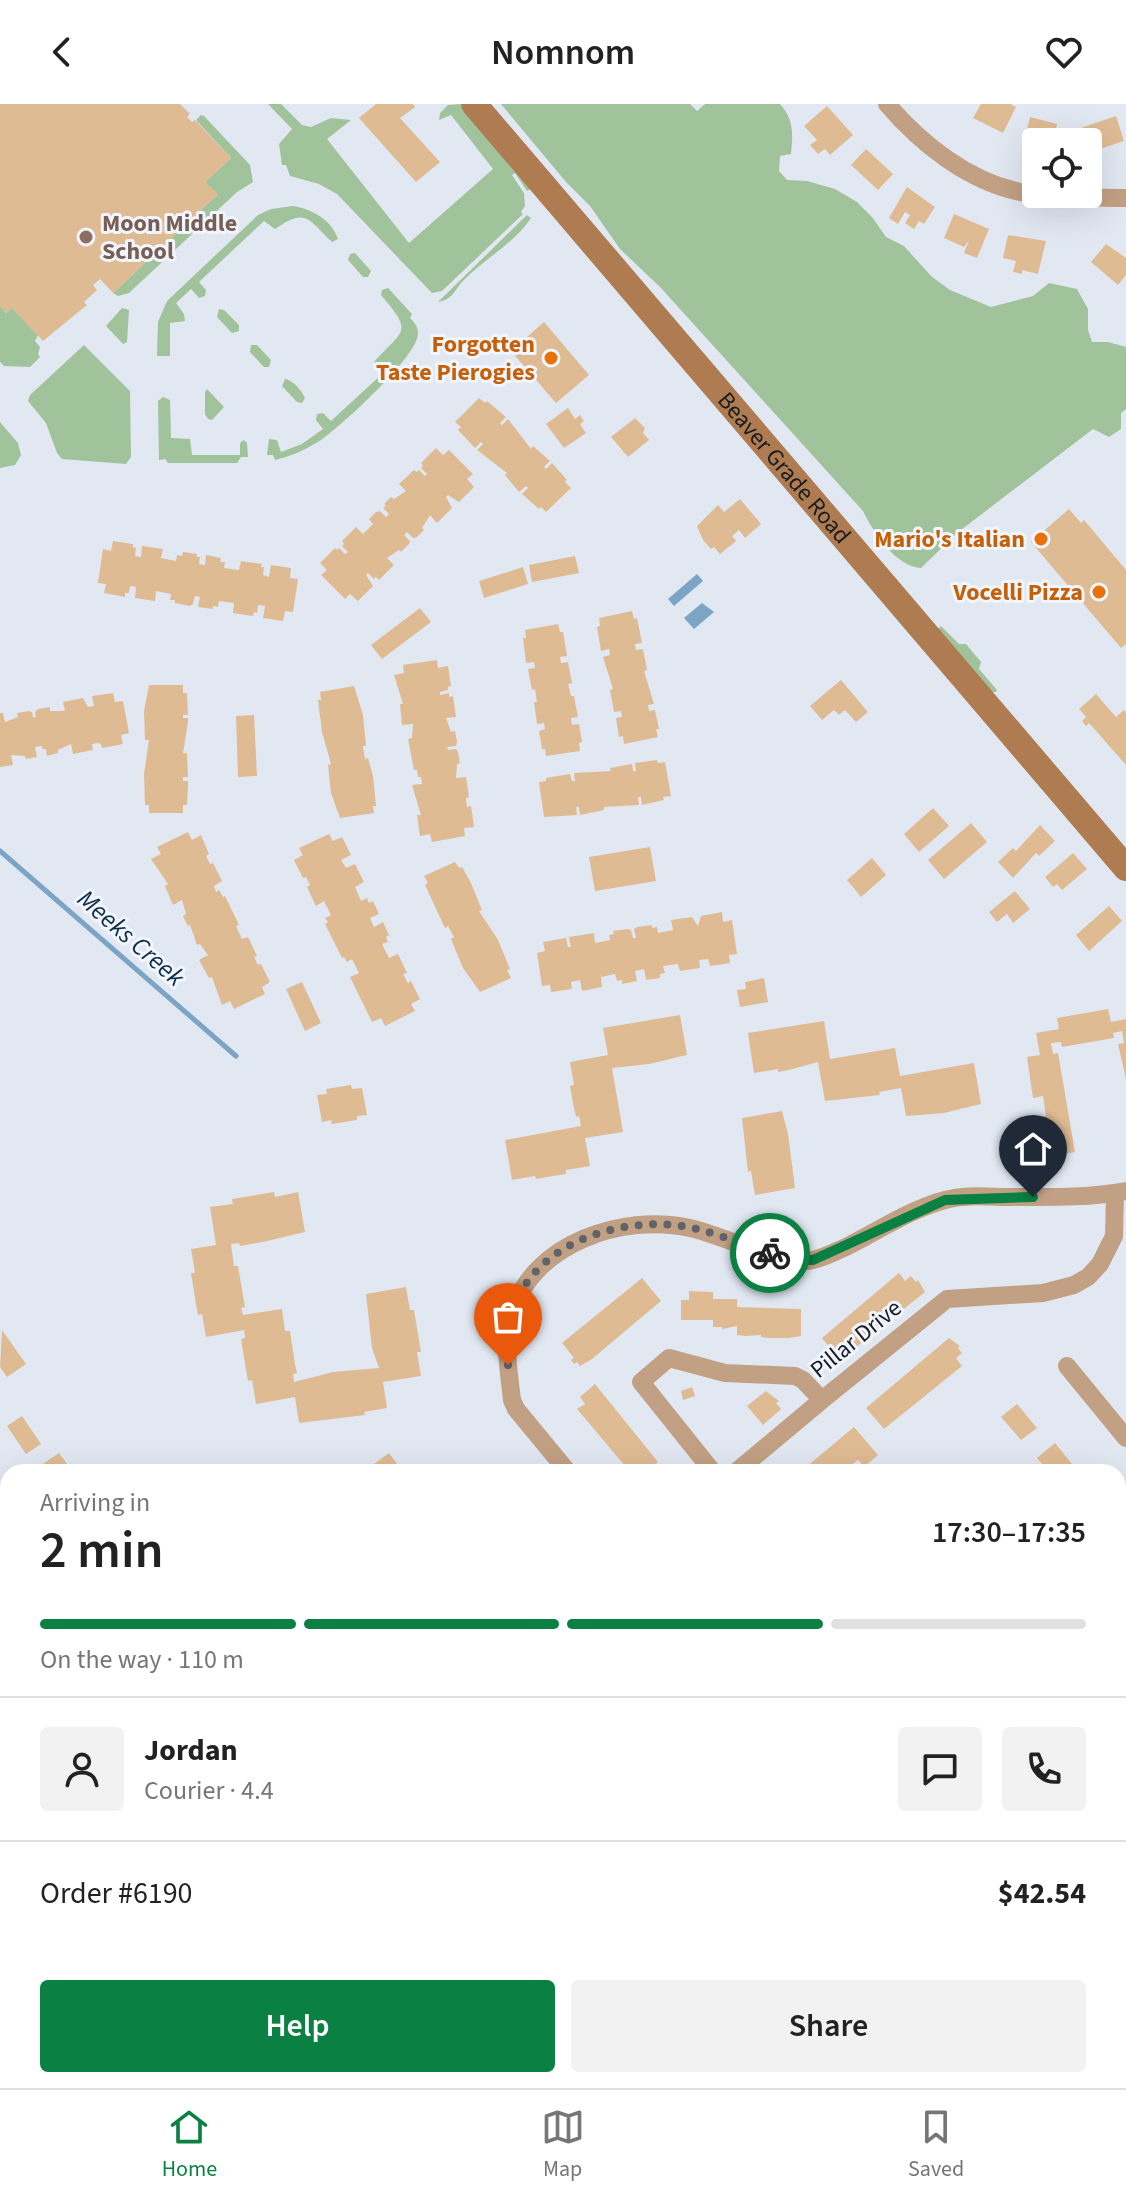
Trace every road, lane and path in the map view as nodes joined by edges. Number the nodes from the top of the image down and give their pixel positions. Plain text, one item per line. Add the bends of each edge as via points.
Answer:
1 (474, 104) edge
2 (887, 104) edge
3 (1126, 198) edge
4 (1126, 868) edge
5 (1120, 1192) edge
6 (1067, 1366) dead end
7 (822, 1400) junction
8 (1126, 1438) edge
9 (561, 1464) edge
10 (707, 1464) edge
11 (746, 1464) edge

1 - 4 main road, Beaver Grade Road
2 - 3 street via 922,140 1000,187 1044,196
5 - 7 street, Pillar Drive via 1114,1236 1088,1277 1043,1293 947,1299
5 - 9 street via 945,1200 838,1251 805,1261 674,1225 617,1228 584,1238 558,1253 526,1283 507,1337 512,1400
6 - 8 street
7 - 10 street, Pillar Drive via 795,1376 725,1373 669,1358 641,1382
7 - 11 street

